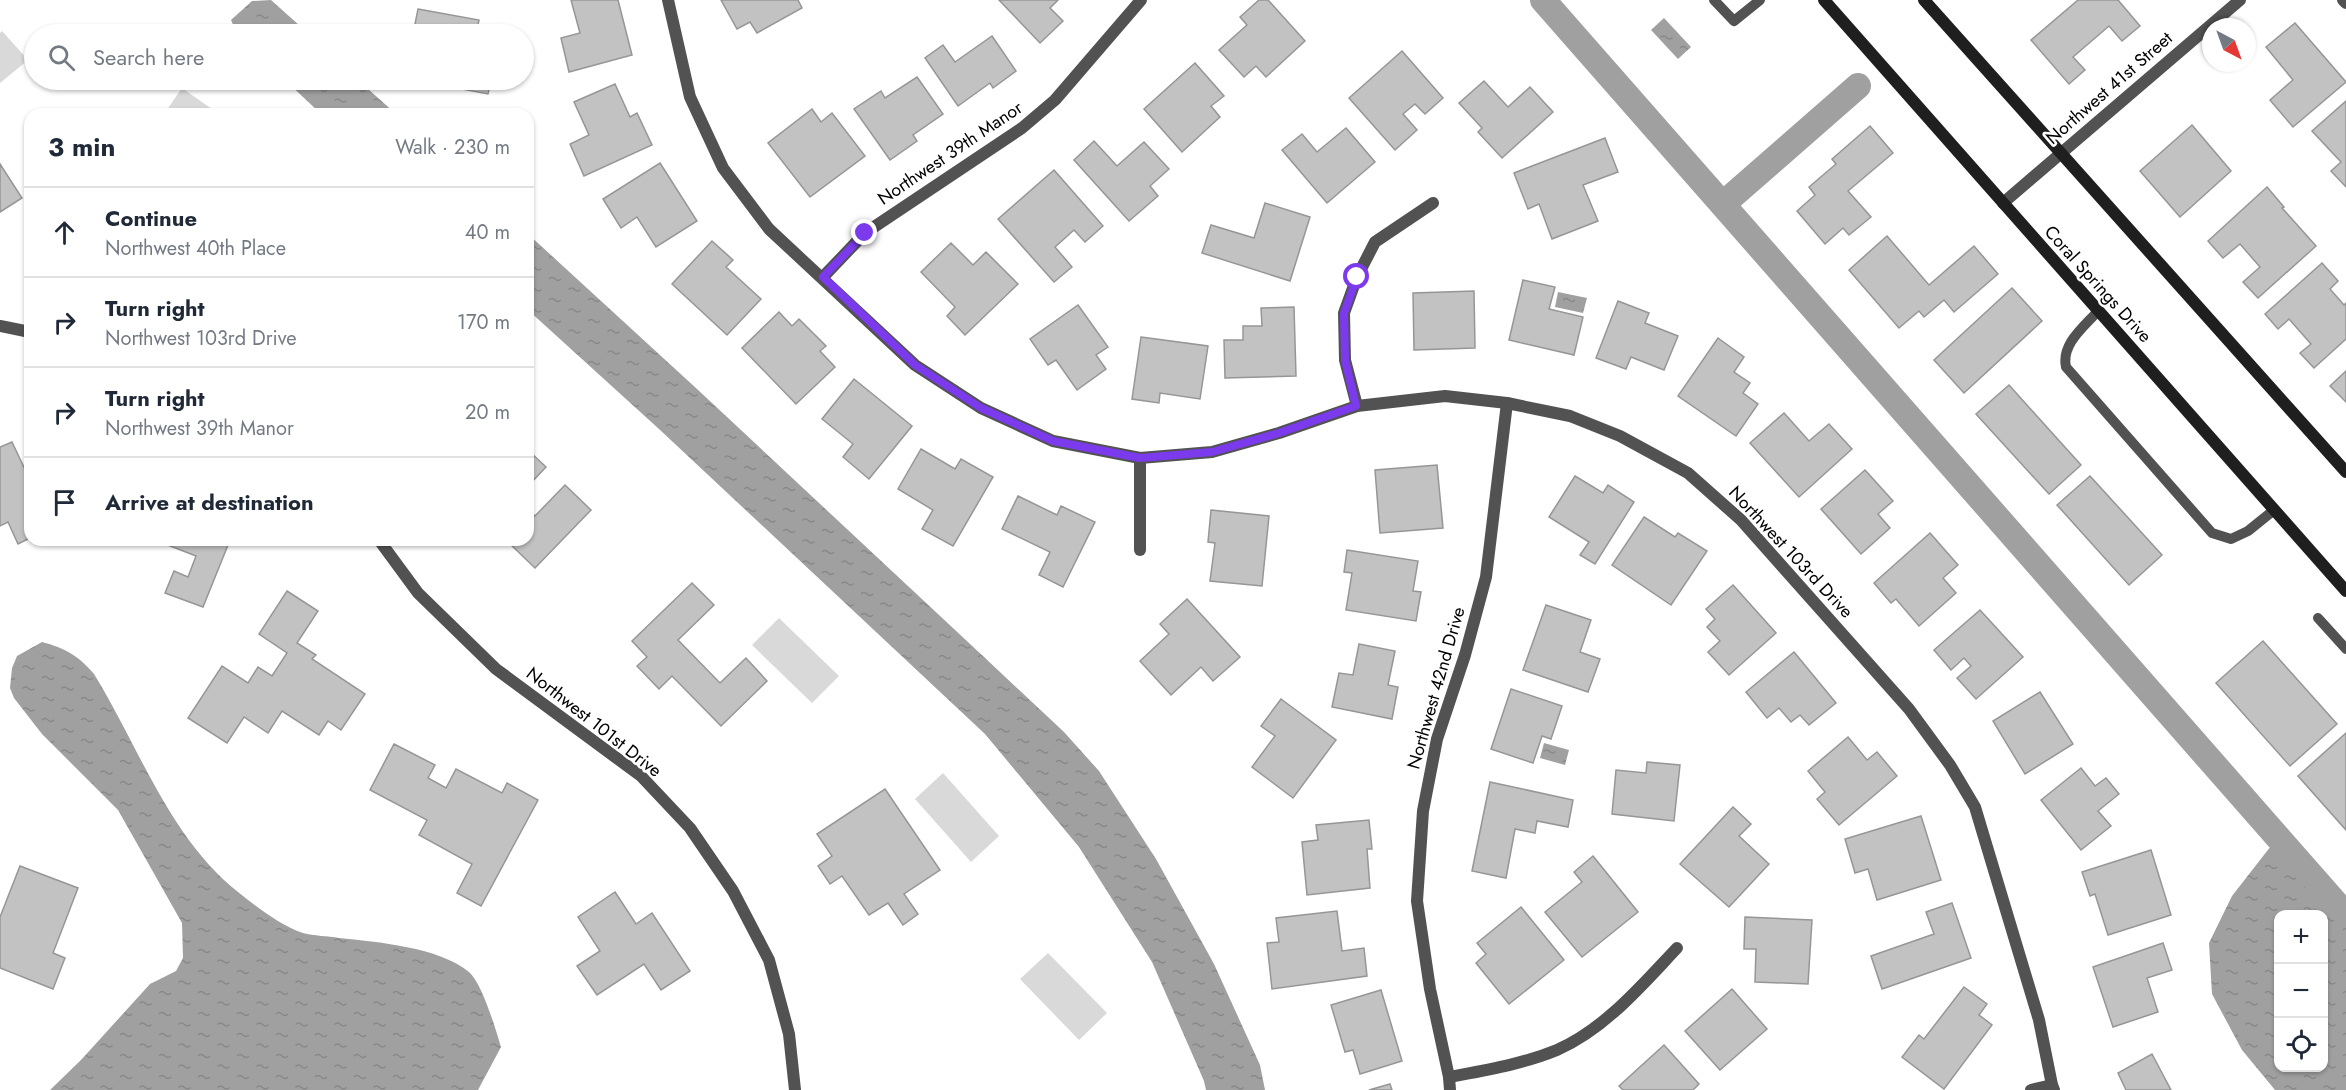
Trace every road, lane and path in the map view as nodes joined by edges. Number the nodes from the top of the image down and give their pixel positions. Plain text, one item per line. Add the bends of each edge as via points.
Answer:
1 (668, 0) edge
2 (1141, 0) edge
3 (1714, 0) edge
4 (1760, 0) edge
5 (1824, 0) edge
6 (1924, 0) edge
7 (2240, 0) edge
8 (2060, 154) junction
9 (1433, 203) dead end
10 (2003, 203) junction
11 (823, 277) junction
12 (2098, 310) junction
13 (0, 326) edge
14 (24, 331) edge
15 (1507, 403) junction
16 (1356, 406) junction
17 (1140, 458) junction
18 (2346, 472) edge
19 (2274, 510) junction
20 (383, 546) edge
21 (1140, 550) dead end
22 (2346, 591) edge
23 (2318, 618) dead end
24 (2346, 649) edge
25 (1677, 948) dead end
26 (1449, 1077) junction
27 (2053, 1088) edge
28 (795, 1090) edge
29 (1450, 1090) edge
30 (2031, 1090) edge

1 - 11 street, Northwest 103rd Drive via 690,97 723,168 769,229
2 - 11 street, Northwest 39th Manor via 1055,100 1023,128 865,233
3 - 4 lane via 1734,21
5 - 10 main road, Coral Springs Drive
6 - 8 main road
7 - 8 street, Northwest 41st Street
8 - 10 street, Northwest 41st Street
8 - 18 main road
9 - 16 street via 1375,242 1357,277 1344,313 1345,360
10 - 12 main road, Coral Springs Drive
11 - 17 street, Northwest 103rd Drive via 915,365 981,408 1053,441
12 - 19 main road, Coral Springs Drive
12 - 19 lane via 2072,339 2064,356 2073,376 2212,533 2231,539
13 - 14 street
15 - 16 street, Northwest 103rd Drive via 1445,396
15 - 26 street, Northwest 42nd Drive via 1486,577 1437,739 1423,811 1417,901 1430,990
15 - 27 street, Northwest 103rd Drive via 1570,416 1620,436 1688,473 1741,520 1909,709 1975,807 2039,1020
16 - 17 street, Northwest 103rd Drive via 1212,452
17 - 21 street
19 - 22 main road, Coral Springs Drive
20 - 28 street, Northwest 101st Drive via 418,593 496,669 641,776 690,828 733,891 769,960 789,1035
23 - 24 lane
25 - 26 street via 1631,997 1558,1049 1514,1064
26 - 29 street, Northwest 42nd Drive
27 - 30 street

